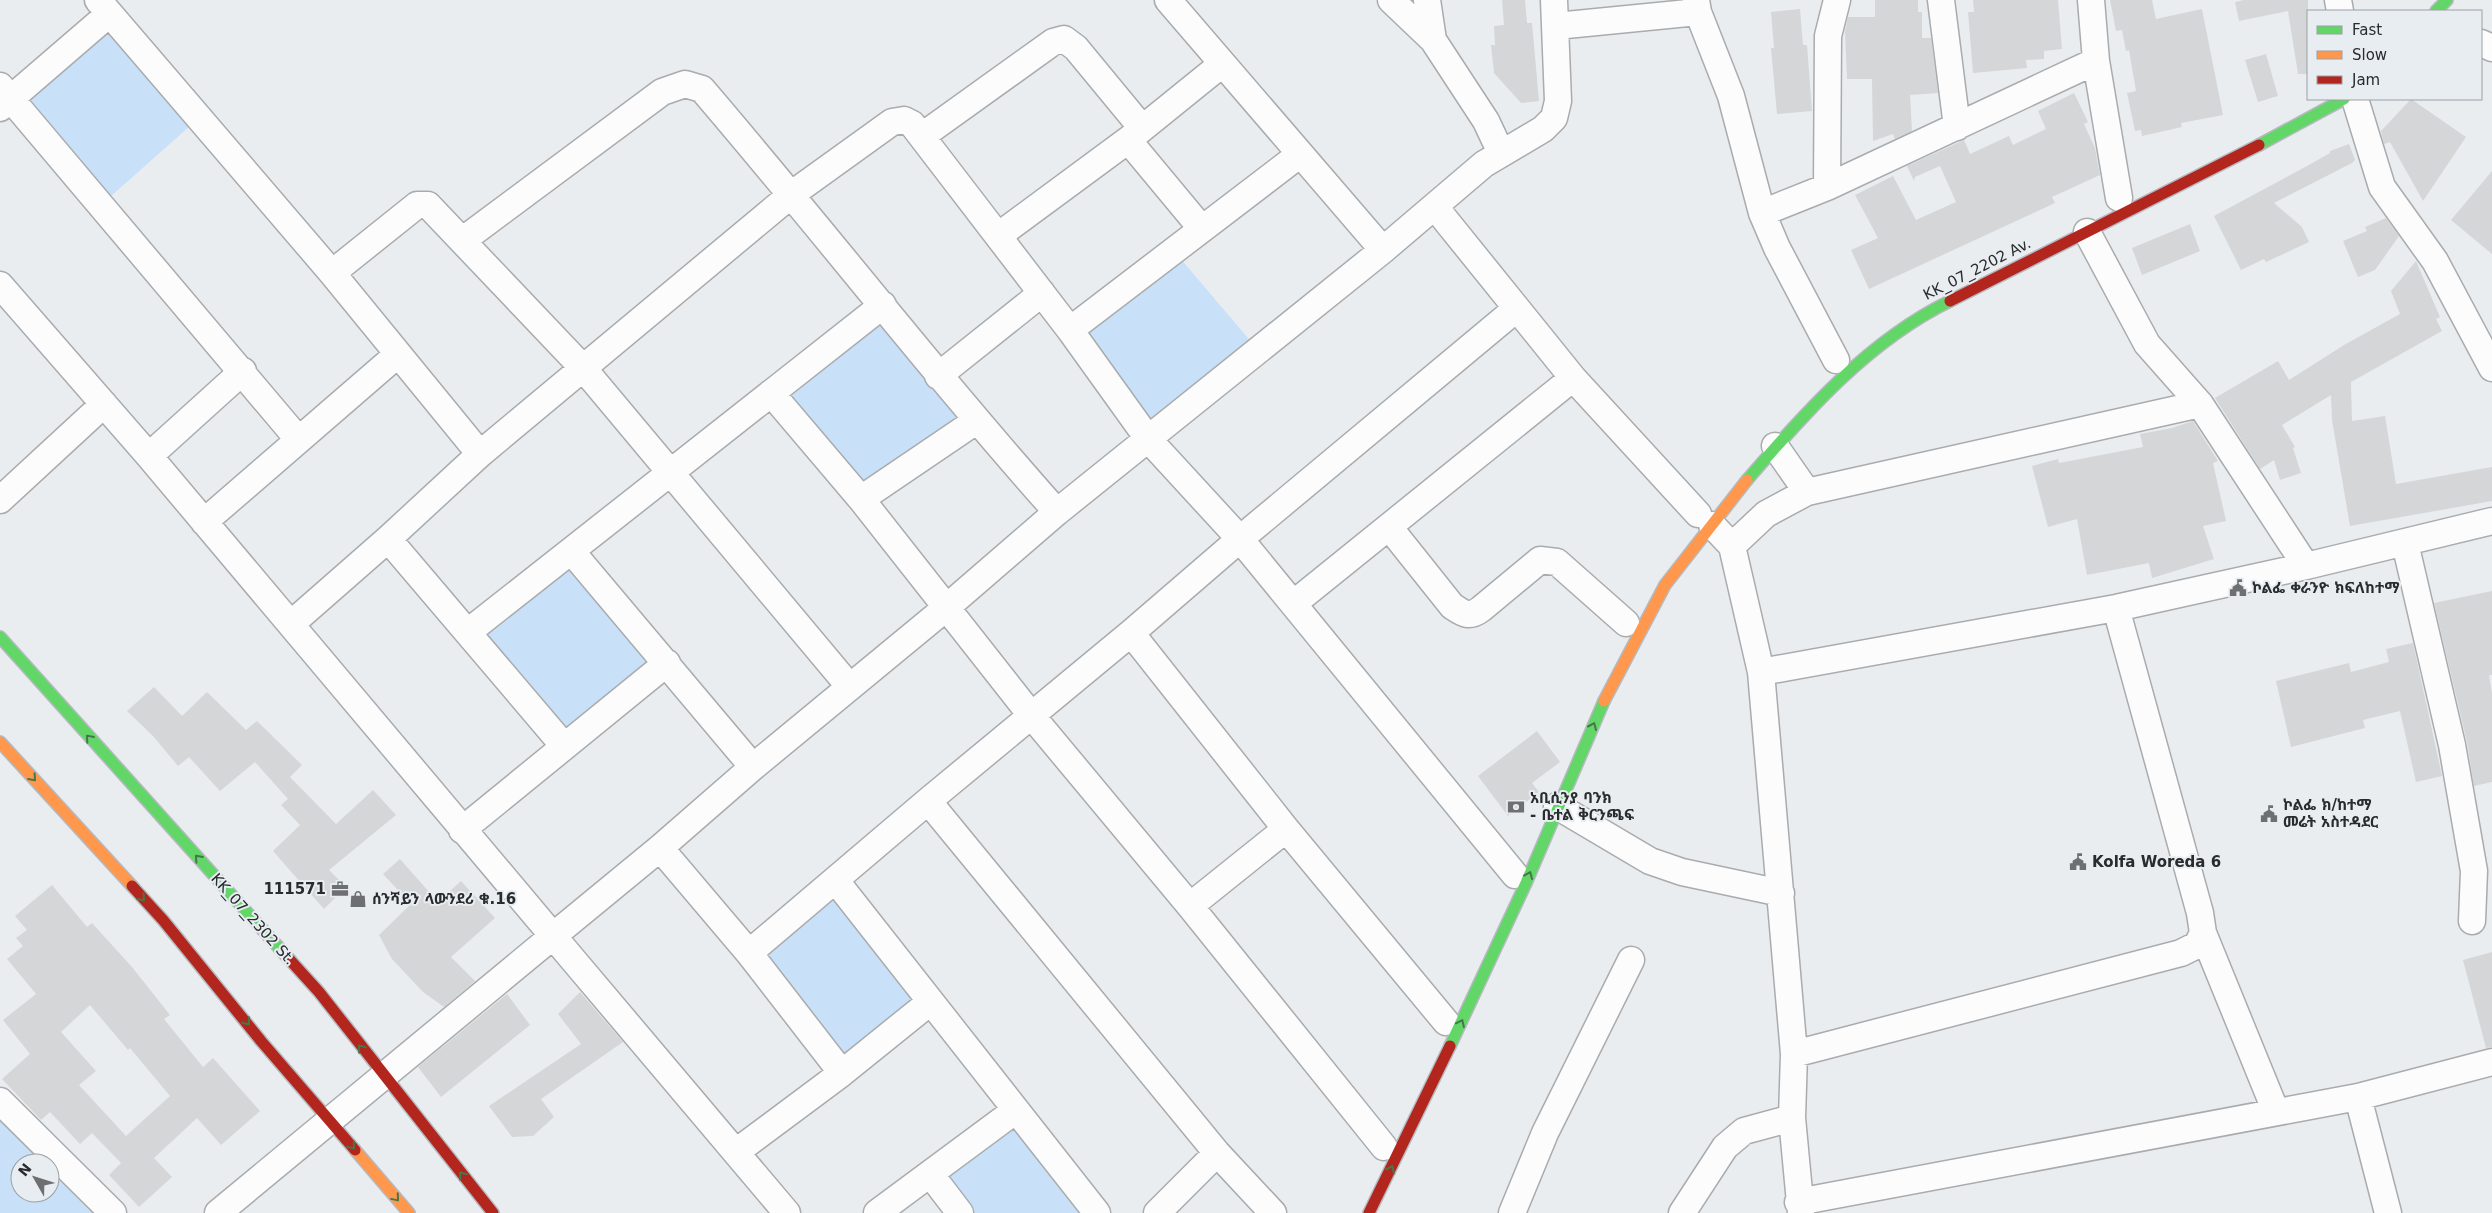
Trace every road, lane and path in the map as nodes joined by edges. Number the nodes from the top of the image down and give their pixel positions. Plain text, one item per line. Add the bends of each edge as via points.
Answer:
1 (1168, 0) edge
2 (1391, 0) edge
3 (1428, 0) edge
4 (1554, 0) edge
5 (1837, 0) edge
6 (1941, 0) edge
7 (2091, 0) edge
8 (2447, 0) edge
9 (1697, 6) edge
10 (103, 7) edge
11 (2437, 10) edge
12 (1556, 26) junction
13 (1433, 40) junction
14 (2096, 61) junction
15 (1222, 64) junction
16 (3, 97) edge
17 (2342, 100) edge
18 (2354, 100) edge
19 (1956, 127) junction
20 (1135, 134) junction
21 (922, 136) junction
22 (1502, 153) junction
23 (1299, 155) junction
24 (1827, 187) junction
25 (792, 194) junction
26 (2119, 198) dead end
27 (1435, 207) junction
28 (1762, 213) junction
29 (1202, 229) junction
30 (2087, 232) junction
31 (998, 236) junction
32 (463, 240) junction
33 (1383, 250) junction
34 (332, 273) junction
35 (0, 285) edge
36 (1042, 293) junction
37 (883, 305) junction
38 (1516, 309) junction
39 (1070, 330) junction
40 (397, 354) junction
41 (1836, 360) dead end
42 (583, 368) junction
43 (2492, 368) edge
44 (243, 371) junction
45 (938, 376) junction
46 (1573, 378) junction
47 (770, 393) junction
48 (104, 404) junction
49 (2200, 404) junction
50 (976, 421) junction
51 (298, 439) junction
52 (1149, 440) junction
53 (1775, 446) junction
54 (480, 454) junction
55 (150, 456) junction
56 (671, 472) junction
57 (1807, 492) junction
58 (861, 499) junction
59 (0, 500) edge
60 (1057, 512) junction
61 (1701, 517) junction
62 (204, 522) junction
63 (2492, 522) edge
64 (1389, 527) junction
65 (388, 539) junction
66 (1240, 539) junction
67 (2405, 543) junction
68 (1732, 546) junction
69 (572, 552) junction
70 (2306, 566) junction
71 (1293, 604) junction
72 (947, 608) junction
73 (2116, 608) junction
74 (1626, 623) dead end
75 (290, 624) junction
76 (468, 632) junction
77 (1132, 633) junction
78 (0, 637) edge
79 (666, 663) junction
80 (1762, 672) junction
81 (849, 686) junction
82 (1031, 715) junction
83 (0, 742) edge
84 (564, 746) junction
85 (752, 766) junction
86 (928, 800) junction
87 (1557, 806) junction
88 (1286, 829) junction
89 (462, 830) junction
90 (660, 848) junction
91 (1516, 873) dead end
92 (836, 881) junction
93 (1781, 893) junction
94 (1190, 906) junction
95 (2472, 921) dead end
96 (2203, 933) junction
97 (553, 936) junction
98 (749, 953) junction
99 (1631, 960) dead end
100 (930, 1002) junction
101 (1446, 1022) dead end
102 (1794, 1054) junction
103 (2492, 1062) edge
104 (842, 1074) junction
105 (383, 1076) junction
106 (2358, 1097) junction
107 (0, 1101) edge
108 (1016, 1110) junction
109 (2276, 1112) junction
110 (1792, 1118) junction
111 (331, 1121) junction
112 (1384, 1146) dead end
113 (736, 1152) junction
114 (1218, 1153) junction
115 (931, 1175) junction
116 (1799, 1207) edge
117 (113, 1213) edge
118 (218, 1213) edge
119 (409, 1213) edge
120 (493, 1213) edge
121 (787, 1213) edge
122 (877, 1213) edge
123 (960, 1213) edge
124 (1097, 1213) edge
125 (1157, 1213) edge
126 (1273, 1213) edge
127 (1369, 1213) edge
128 (1512, 1213) edge
129 (1682, 1213) edge
130 (2388, 1213) edge

1 - 15 street
2 - 13 street
3 - 13 street
4 - 12 street
5 - 24 street via 1828,36
6 - 19 street
7 - 14 street
8 - 11 main road
9 - 12 street
9 - 28 street via 1731,96
10 - 16 street
10 - 34 street
12 - 22 street via 1558,101 1554,118 1543,129
13 - 22 street via 1486,121
14 - 19 street
14 - 26 street
15 - 20 street
15 - 23 street
16 - 44 street
17 - 30 main road via 2224,164
18 - 43 street via 2382,187 2435,261
19 - 24 street
20 - 21 street via 1076,48 1064,40 1053,42
20 - 29 street
20 - 31 street
21 - 25 street via 904,120 892,122
21 - 31 street
22 - 27 street via 1484,164
23 - 29 street
23 - 33 street
24 - 28 street
25 - 32 street via 702,89 685,84 662,92
25 - 37 street
25 - 42 street
27 - 33 street
27 - 38 street
28 - 41 street
29 - 39 street
30 - 49 street via 2146,344
30 - 53 main road via 1941,305 1874,349 1802,416
31 - 36 street
32 - 34 street via 428,205 417,205
32 - 42 street
33 - 52 street
34 - 40 street
35 - 48 street
36 - 39 street
36 - 45 street
37 - 45 street
37 - 47 street
38 - 46 street
38 - 66 street
39 - 52 street
40 - 51 street
40 - 54 street
42 - 54 street
42 - 56 street
44 - 51 street
44 - 55 street
45 - 50 street
46 - 61 street
46 - 64 street
47 - 56 street
47 - 58 street
48 - 55 street
48 - 59 street
49 - 57 street
49 - 70 street
50 - 58 street
50 - 60 street
51 - 62 street
52 - 60 street
52 - 66 street
53 - 57 street
53 - 61 main road
54 - 65 street
55 - 62 street
56 - 69 street
56 - 81 street
57 - 68 street via 1766,514
58 - 72 street
60 - 72 street
61 - 68 street
87 -> 61 main road via 1607,696
62 - 75 street
63 - 67 street
64 - 71 street
64 - 74 street via 1452,606 1465,615 1481,609 1540,560 1548,559 1557,562
65 - 75 street
65 - 76 street
66 - 71 street
66 - 77 street
67 - 70 street
67 - 95 street via 2452,745 2474,871
68 - 80 street
69 - 76 street
69 - 79 street
70 - 73 street
71 - 91 street
72 - 81 street
72 - 82 street
73 - 80 street
73 - 96 street
75 - 89 street
76 - 84 street
77 - 82 street
77 - 88 street
105 -> 78 main road, KK_07_2302 St. via 319,992
79 - 84 street
79 - 85 street
80 - 93 street
81 - 85 street
82 - 86 street
82 - 94 street
83 -> 111 main road via 163,920
84 - 89 street
85 - 90 street
86 - 92 street
86 - 114 street
87 - 93 street via 1650,861 1682,872
127 -> 87 main road via 1526,883
88 - 94 street
88 - 101 street
89 - 97 street
90 - 97 street
90 - 98 street
92 - 98 street
92 - 100 street
93 - 102 street
94 - 112 street
96 - 102 street via 2197,945 2181,953
96 - 109 street
97 - 105 street
97 - 113 street
98 - 104 street
99 - 128 street via 1545,1133
100 - 104 street
100 - 108 street
102 - 110 street
103 - 106 street
104 - 113 street
105 - 111 street
120 -> 105 main road, KK_07_2302 St.
106 - 109 street
106 - 130 street
107 - 117 street
108 - 115 street
108 - 124 street
109 - 116 street
110 - 116 street
110 - 129 street via 1744,1131 1725,1147
111 - 118 street
111 -> 119 main road
113 - 121 street
114 - 125 street
114 - 126 street
115 - 122 street
115 - 123 street

